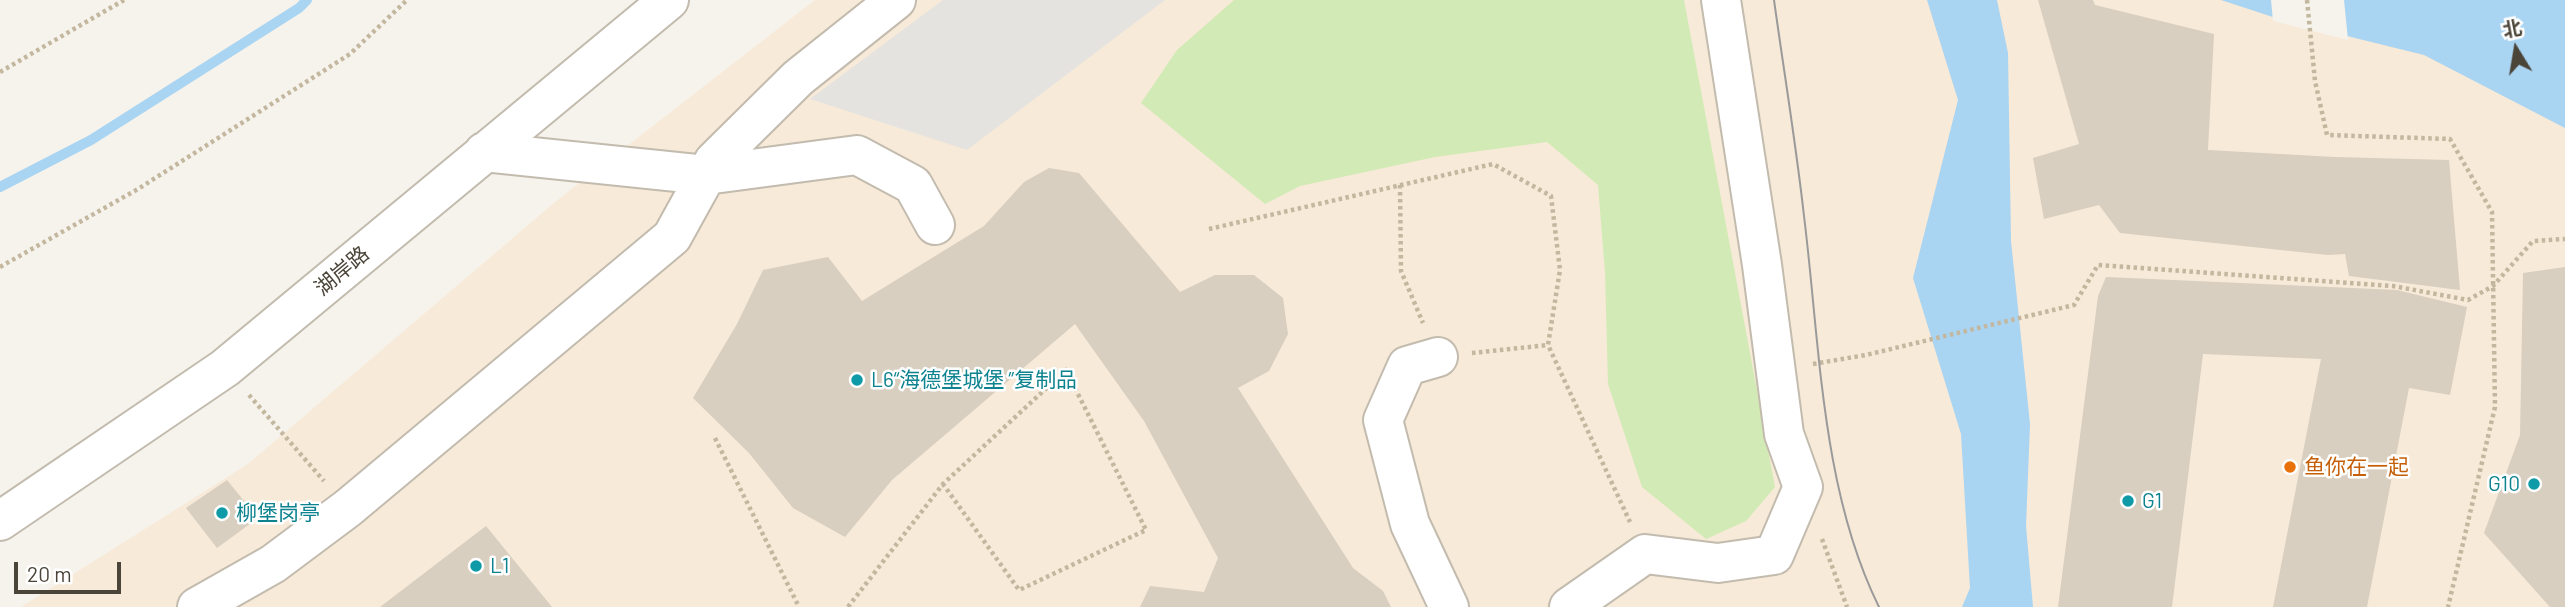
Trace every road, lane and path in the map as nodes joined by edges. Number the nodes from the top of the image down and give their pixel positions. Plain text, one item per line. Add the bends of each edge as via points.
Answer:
1 (124, 0) edge
2 (407, 0) edge
3 (669, 0) edge
4 (896, 0) edge
5 (1721, 0) edge
6 (2307, 0) edge
7 (0, 72) edge
8 (484, 152) junction
9 (706, 175) junction
10 (1400, 185) junction
11 (935, 225) dead end
12 (1209, 229) dead end
13 (2565, 239) edge
14 (0, 267) edge
15 (2493, 286) junction
16 (1548, 345) junction
17 (1438, 357) junction
18 (225, 368) junction
19 (1774, 370) junction
20 (715, 438) dead end
21 (943, 484) junction
22 (1803, 486) junction
23 (348, 508) junction
24 (0, 522) edge
25 (1645, 554) junction
26 (197, 607) edge
27 (799, 607) edge
28 (848, 607) edge
29 (1449, 607) edge
30 (1569, 607) edge
31 (1847, 607) edge
32 (2448, 607) edge

1 - 7 path
2 - 14 path via 350,54 138,189
3 - 8 street, 湖岸路
4 - 9 street via 798,78 714,161
5 - 19 street
6 - 15 path via 2315,81 2327,135 2450,139 2492,212
8 - 9 street
8 - 18 street, 湖岸路
9 - 11 street via 857,155 913,185
9 - 23 street via 672,237
10 - 12 path
10 - 16 path via 1493,164 1551,196 1560,270
10 - 17 path via 1401,271
13 - 15 path via 2533,241
15 - 19 path via 2468,300 2393,286 2098,265 2074,305 1866,355
15 - 32 path via 2495,407
16 - 17 path
16 - 25 path
17 - 29 street via 1407,366 1383,420 1410,524
18 - 23 path
18 - 24 street, 湖岸路
19 - 22 street via 1784,434
20 - 27 path
21 - 21 path via 1066,370 1146,530 1019,590
21 - 28 path
22 - 25 street via 1774,555 1718,563
22 - 31 path
23 - 26 street via 273,564
25 - 30 street

